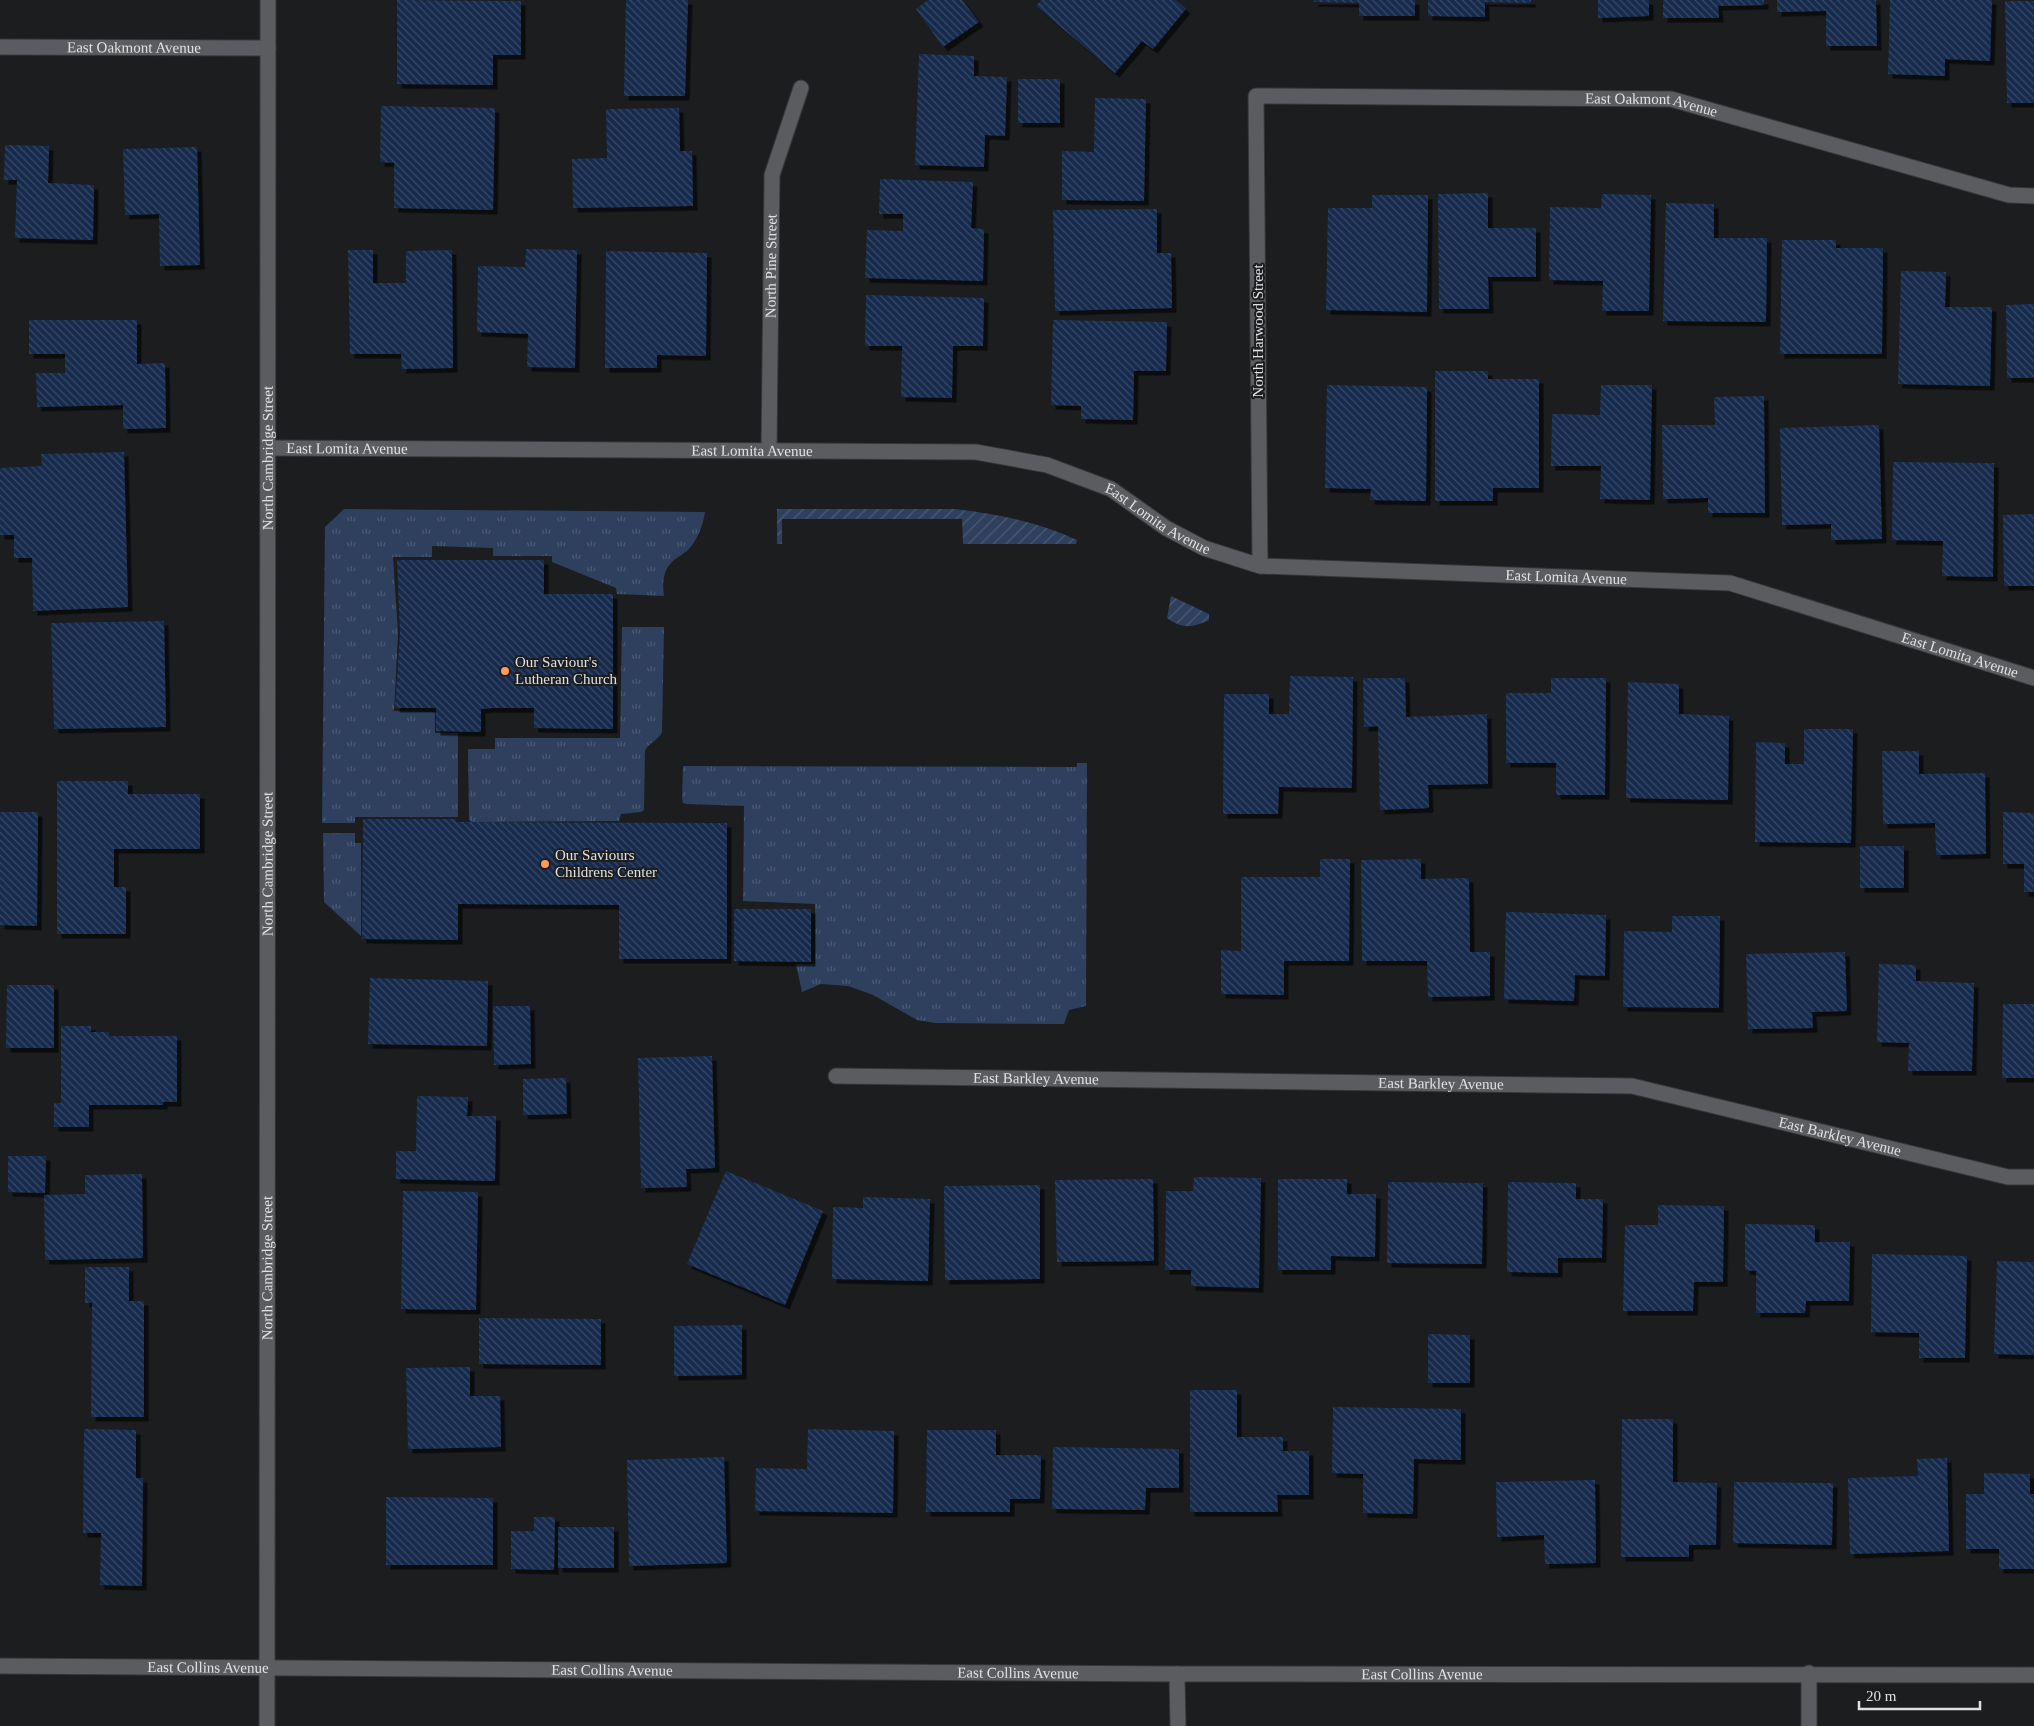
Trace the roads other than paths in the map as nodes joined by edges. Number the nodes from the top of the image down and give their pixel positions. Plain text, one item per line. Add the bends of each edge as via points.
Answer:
1 (268, 0) edge
2 (0, 47) edge
3 (268, 48) junction
4 (801, 88) dead end
5 (1256, 96) joint
6 (2034, 196) edge
7 (268, 448) junction
8 (769, 450) junction
9 (1260, 566) junction
10 (2034, 678) edge
11 (836, 1076) dead end
12 (2034, 1177) edge
13 (0, 1666) edge
14 (267, 1669) junction
15 (1809, 1673) junction
16 (1178, 1674) junction
17 (2034, 1674) edge
18 (266, 1726) edge
19 (1178, 1726) edge
20 (1809, 1726) edge

1 - 3 street, North Cambridge Street
2 - 3 street, East Oakmont Avenue
3 - 7 street, North Cambridge Street
4 - 8 street, North Pine Street via 772,175
5 - 6 street, East Oakmont Avenue via 1671,99 2009,196
5 - 9 street, North Harwood Street
7 - 8 street, East Lomita Avenue
7 - 14 street, North Cambridge Street
8 - 9 street, East Lomita Avenue via 976,452 1047,465 1111,489 1166,528 1204,548
9 - 10 street, East Lomita Avenue via 1730,583
11 - 12 street, East Barkley Avenue via 1632,1086 2008,1177
13 - 14 street, East Collins Avenue
14 - 16 street, East Collins Avenue
14 - 18 street, North Cambridge Street
15 - 16 street, East Collins Avenue
15 - 17 street, East Collins Avenue
15 - 20 street
16 - 19 street

